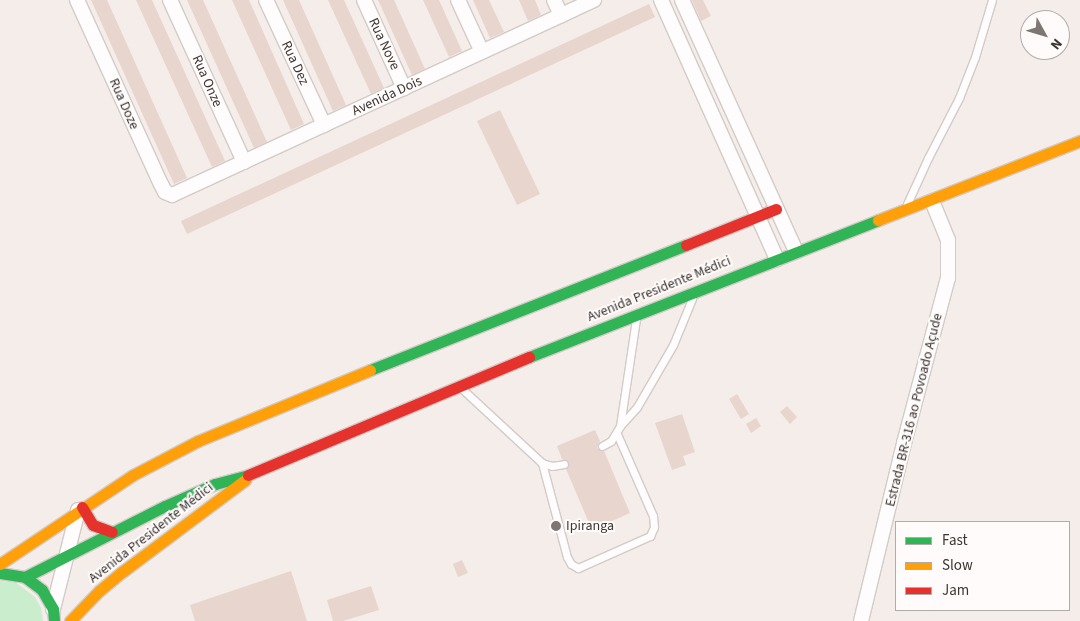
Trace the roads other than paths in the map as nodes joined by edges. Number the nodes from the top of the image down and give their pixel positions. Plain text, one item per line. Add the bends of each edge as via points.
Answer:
1 (77, 0) edge
2 (170, 0) edge
3 (266, 0) edge
4 (364, 0) edge
5 (458, 0) edge
6 (554, 0) edge
7 (594, 0) edge
8 (661, 0) edge
9 (682, 0) edge
10 (992, 0) edge
11 (561, 15) junction
12 (482, 52) junction
13 (404, 88) junction
14 (324, 125) junction
15 (1080, 141) edge
16 (244, 162) junction
17 (180, 193) joint
18 (932, 201) junction
19 (776, 210) junction
20 (904, 211) junction
21 (758, 216) junction
22 (796, 251) junction
23 (777, 259) junction
24 (695, 291) junction
25 (637, 314) junction
26 (458, 385) junction
27 (620, 426) junction
28 (617, 434) junction
29 (602, 446) dead end
30 (542, 463) junction
31 (564, 464) dead end
32 (253, 473) junction
33 (80, 508) junction
34 (112, 532) junction
35 (64, 558) junction
36 (0, 564) edge
37 (0, 573) edge
38 (24, 577) junction
39 (54, 615) edge
40 (70, 621) edge
41 (861, 621) edge

1 - 17 street, Rua Doze via 165,192 172,196
2 - 16 street, Rua Onze
3 - 14 street, Rua Dez
4 - 13 street, Rua Nove
5 - 12 street
6 - 11 street
7 - 11 street, Avenida Dois
8 - 21 street
9 - 19 street
10 - 20 lane via 959,98
11 - 12 street, Avenida Dois
12 - 13 street, Avenida Dois
13 - 14 street, Avenida Dois
14 - 16 street, Avenida Dois
15 - 18 main road, Avenida Presidente Médici
16 - 17 street, Avenida Dois
18 - 20 main road, Avenida Presidente Médici
18 - 41 street, Estrada BR-316 ao Povoado Açude via 948,240 948,278
19 - 21 main road
19 - 22 street
20 - 22 main road, Avenida Presidente Médici
21 - 23 street
21 - 33 main road via 221,431 133,475
22 - 23 main road, Avenida Presidente Médici
23 - 24 main road, Avenida Presidente Médici
24 - 25 main road, Avenida Presidente Médici
24 - 27 lane via 673,346 637,407
25 - 26 main road, Avenida Presidente Médici
25 - 27 lane
26 - 30 lane
26 - 32 main road, Avenida Presidente Médici
27 - 28 lane
28 - 29 lane
28 - 30 lane via 654,527 650,536 578,568 567,557
30 - 31 lane via 552,466
32 - 34 main road, Avenida Presidente Médici via 215,484
32 - 40 main road, Avenida Presidente Médici via 122,572
33 - 34 main road via 93,525
33 - 35 street
33 - 36 main road
34 - 35 main road, Avenida Presidente Médici
35 - 38 main road, Avenida Presidente Médici
35 - 39 street
37 - 38 main road
38 - 39 main road via 42,590

